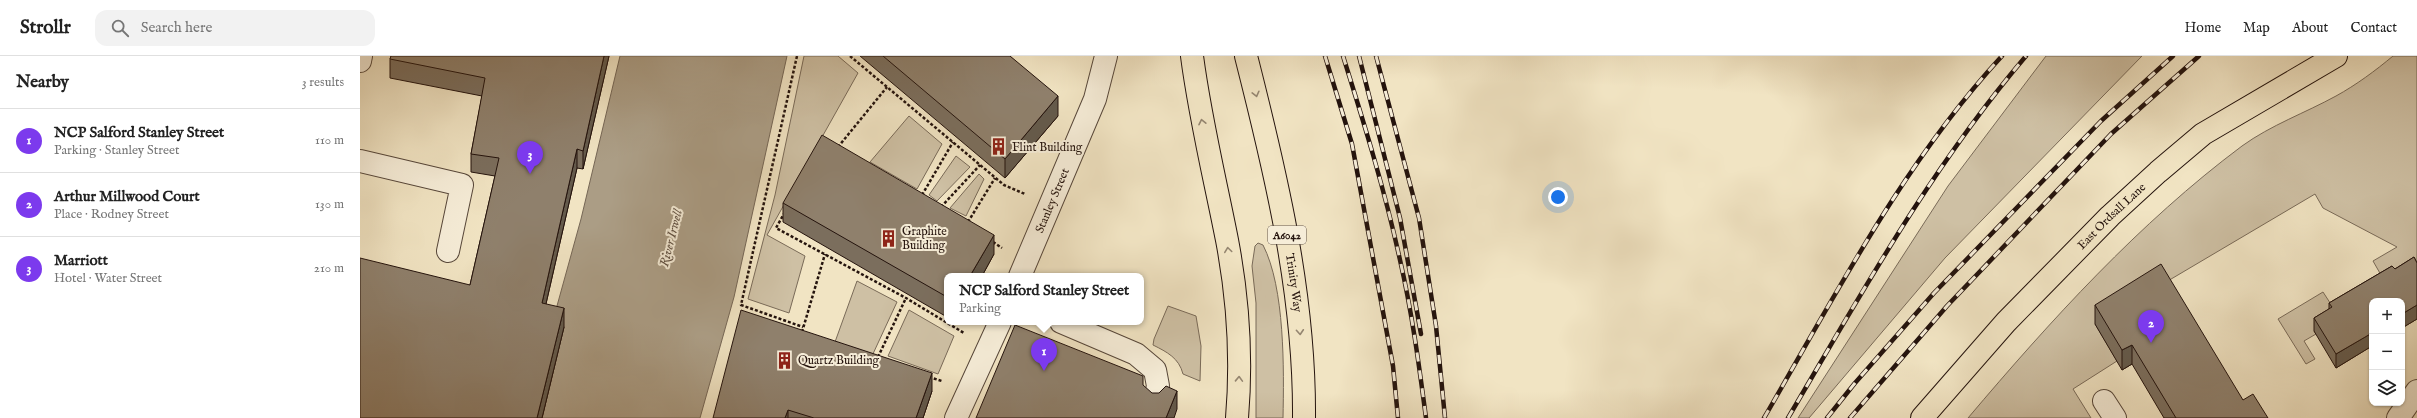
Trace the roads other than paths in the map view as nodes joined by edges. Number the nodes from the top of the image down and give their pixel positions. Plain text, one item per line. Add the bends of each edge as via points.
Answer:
1 (361, 56) edge
2 (1106, 56) edge
3 (1192, 56) edge
4 (1246, 56) edge
5 (2336, 56) edge
6 (360, 61) edge
7 (360, 161) edge
8 (448, 251) dead end
9 (1021, 273) edge
10 (999, 325) edge
11 (1068, 325) edge
12 (2417, 392) edge
13 (1155, 399) edge
14 (956, 418) edge
15 (1237, 418) edge
16 (1304, 418) edge
17 (1922, 418) edge
18 (2398, 418) edge

1 - 6 street
2 - 9 street, Stanley Street via 1095,99
15 -> 3 main road via 1240,364 1233,284 1227,242 1197,99
4 -> 16 main road, Trinity Way / A6042 via 1270,148 1286,228 1298,312
5 - 17 main road, East Ordsall Lane via 2203,134 2158,172 2110,216 2006,322
7 - 8 street via 462,185
10 - 14 street
11 - 13 street via 1136,354 1155,370 1158,386
12 - 18 street

